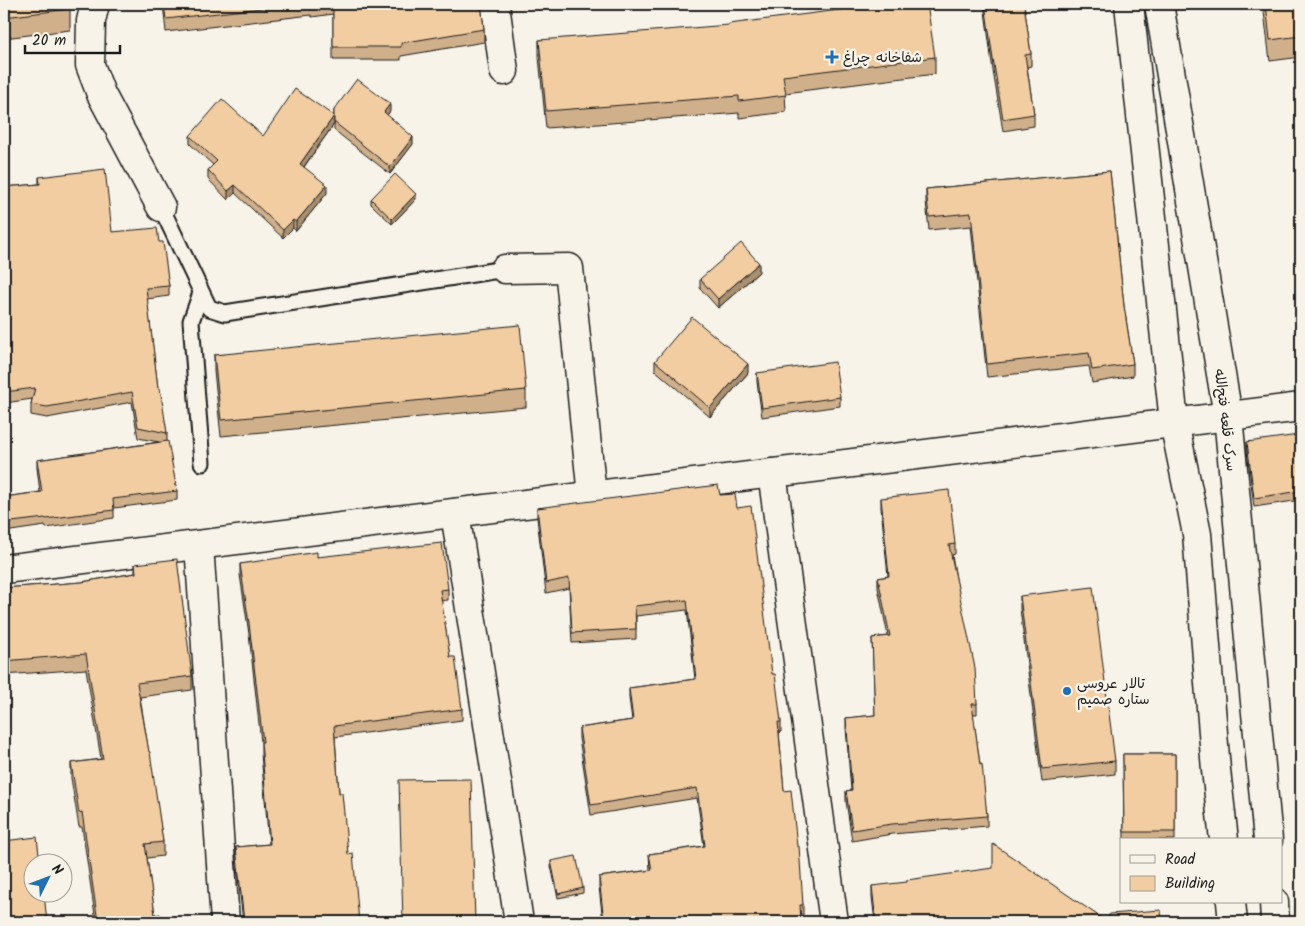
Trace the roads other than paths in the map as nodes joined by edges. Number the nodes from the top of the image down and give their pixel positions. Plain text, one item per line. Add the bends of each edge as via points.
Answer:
1 (95, 4) edge
2 (495, 4) edge
3 (1129, 4) edge
4 (1159, 4) edge
5 (504, 71) dead end
6 (161, 207) joint
7 (505, 269) joint
8 (201, 293) junction
9 (1301, 407) edge
10 (1228, 416) junction
11 (1174, 422) junction
12 (202, 463) dead end
13 (772, 473) junction
14 (592, 496) junction
15 (454, 513) junction
16 (199, 545) junction
17 (4, 569) edge
18 (1224, 838) edge
19 (1268, 838) edge
20 (1231, 904) edge
21 (1274, 904) edge
22 (224, 922) edge
23 (519, 922) edge
24 (834, 922) edge
25 (1233, 922) edge
26 (1275, 922) edge

1 - 6 street via 91,21 90,65
2 - 5 street
3 - 11 street
4 - 10 street, سرک قلعه فتح‌الله
6 - 8 lane
7 - 8 lane via 225,313 209,308
7 - 14 street via 569,268
8 - 12 lane via 191,321
9 - 10 street
10 - 11 street
10 - 19 street, سرک قلعه فتح‌الله
11 - 13 street
11 - 18 street via 1197,534
13 - 14 street
13 - 24 street
14 - 15 street
15 - 16 street
15 - 23 street
16 - 17 street
16 - 22 street
20 - 25 street
21 - 26 street

